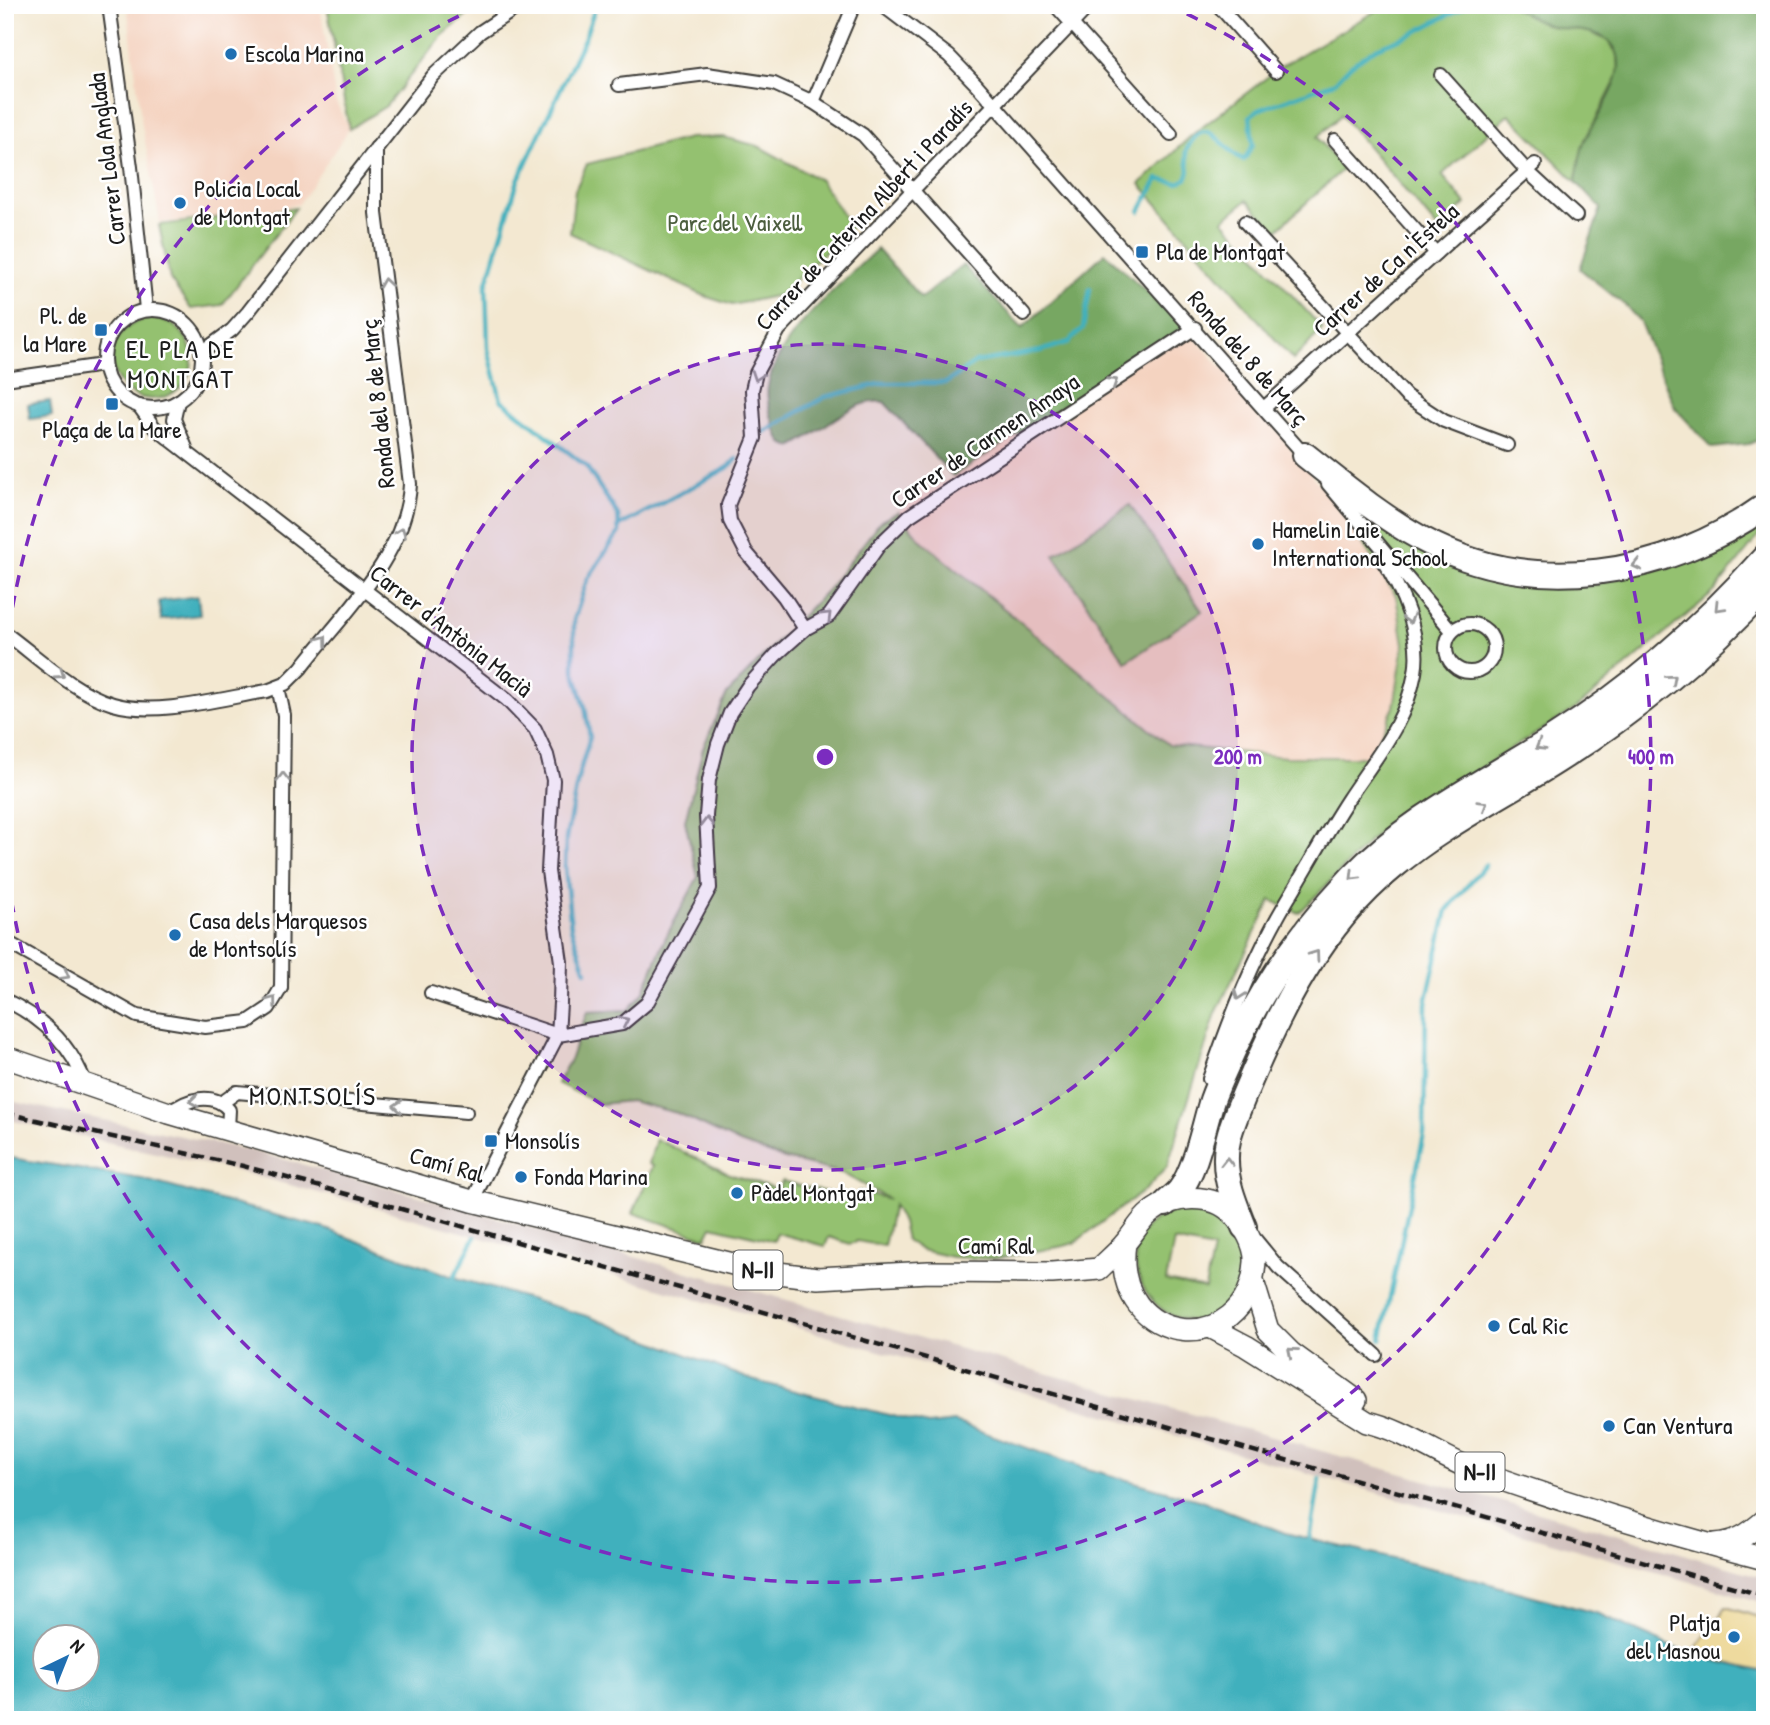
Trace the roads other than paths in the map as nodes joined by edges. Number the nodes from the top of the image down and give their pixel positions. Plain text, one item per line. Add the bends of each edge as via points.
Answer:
1 (109, 5) edge
2 (522, 5) edge
3 (854, 5) edge
4 (882, 5) edge
5 (1055, 5) edge
6 (1090, 5) edge
7 (1218, 5) edge
8 (1073, 24) junction
9 (1276, 71) dead end
10 (1441, 75) dead end
11 (619, 85) dead end
12 (813, 102) junction
13 (995, 106) junction
14 (1171, 134) dead end
15 (1335, 140) dead end
16 (376, 148) junction
17 (1531, 167) junction
18 (915, 189) junction
19 (1576, 216) dead end
20 (1245, 222) dead end
21 (1436, 253) junction
22 (146, 309) junction
23 (1024, 315) dead end
24 (1195, 328) junction
25 (1346, 334) junction
26 (202, 352) junction
27 (103, 365) junction
28 (5, 379) edge
29 (178, 401) junction
30 (139, 407) junction
31 (1264, 408) junction
32 (1507, 445) dead end
33 (1305, 455) junction
34 (193, 457) junction
35 (1765, 506) edge
36 (1353, 517) junction
37 (1765, 557) edge
38 (363, 588) junction
39 (1765, 589) edge
40 (805, 629) junction
41 (1452, 631) dead end
42 (5, 633) edge
43 (278, 687) junction
44 (5, 942) edge
45 (431, 993) dead end
46 (5, 1000) edge
47 (558, 1034) junction
48 (5, 1056) edge
49 (86, 1086) junction
50 (223, 1102) junction
51 (466, 1112) dead end
52 (169, 1113) junction
53 (228, 1129) junction
54 (1199, 1143) junction
55 (472, 1200) junction
56 (1164, 1204) junction
57 (1244, 1227) junction
58 (1125, 1244) junction
59 (1255, 1257) junction
60 (1278, 1266) junction
61 (1052, 1273) junction
62 (1253, 1281) junction
63 (1126, 1286) junction
64 (1210, 1327) junction
65 (1376, 1355) dead end
66 (1382, 1426) junction
67 (1765, 1520) edge
68 (1709, 1545) junction
69 (1765, 1559) edge

1 - 22 street, Carrer Lola Anglada
2 - 16 street via 448,60
3 - 12 street
4 - 13 street, Ronda del 8 de Març via 949,56
5 - 8 street
6 - 8 street, Carrer de Caterina Albert i Paradís
7 - 9 street
8 - 13 street, Carrer de Caterina Albert i Paradís
8 - 14 street
10 - 17 street
11 - 12 street via 707,74 774,85
12 - 18 street via 863,135
13 - 18 street, Carrer de Caterina Albert i Paradís
13 - 24 street, Ronda del 8 de Març
15 - 21 street
16 - 26 street via 248,312
38 -> 16 street, Ronda del 8 de Març via 397,543 410,484 376,213
17 - 19 street
17 - 21 street, Carrer de Ca n'Estela
18 - 23 street
18 -> 40 street, Carrer de Caterina Albert i Paradís via 779,330 756,373 752,390 755,438 730,493 730,521 746,552
20 - 25 street
21 - 25 street, Carrer de Ca n'Estela
22 - 26 street via 172,313 196,336
22 - 27 street via 132,314 109,337
24 - 31 street, Ronda del 8 de Març
40 -> 24 street, Carrer de Carmen Amaya via 829,616 880,544 909,516
25 - 31 street, Carrer de Ca n'Estela
25 - 32 street via 1406,396 1444,421
26 - 29 street via 202,372
27 - 28 street
27 - 30 street via 115,391
29 - 30 street via 153,409
29 - 34 street, Carrer d'Antònia Macià via 174,410 177,431
30 - 34 street, Carrer d'Antònia Macià via 154,427
31 - 33 street, Ronda del 8 de Març
35 -> 33 highway via 1678,554 1589,574 1539,574 1475,561 1424,541
33 - 36 street, Ronda del 8 de Març
34 - 38 street, Carrer d'Antònia Macià
36 - 41 street, Ronda del 8 de Març
36 -> 54 street via 1397,582 1412,628 1416,671 1387,745 1285,903 1242,984 1202,1098
37 -> 54 highway via 1697,630 1634,682 1553,739 1439,808 1354,876 1297,942 1268,986 1234,1048
43 -> 38 street, Ronda del 8 de Març via 302,668
38 - 47 street, Carrer d'Antònia Macià via 517,708 542,742 553,780 548,871 561,961
57 -> 39 highway via 1225,1159 1231,1127 1278,1016 1306,968 1364,893 1429,840 1654,694
47 -> 40 street, Carrer de Carmen Amaya via 622,1024 647,1003 710,888 709,780 730,713 775,654
42 -> 43 street, Ronda del 8 de Març via 86,692 128,707 198,702
44 -> 43 street via 137,1016 205,1027 248,1022 269,1008 281,988 284,715
45 - 47 street
46 - 49 street via 33,1016 68,1048
47 - 55 street
48 - 49 main road, Camí Ral / N-II
49 - 52 main road, Camí Ral / N-II
51 -> 50 street via 237,1092
50 -> 52 street via 184,1101
50 - 53 street via 229,1110
52 - 53 main road, Camí Ral / N-II
53 - 55 main road, Camí Ral / N-II
54 - 56 highway via 1180,1190
55 - 61 main road, Camí Ral / N-II via 762,1271 818,1278 929,1272
56 - 57 main road, N-II via 1210,1200 1229,1210
56 - 58 main road, N-II via 1150,1213
57 - 59 main road, N-II
57 - 60 street
58 - 61 main road, N-II via 1099,1269
58 - 63 main road
59 - 60 street
59 - 62 main road, N-II
60 - 65 street
61 - 63 main road, N-II
62 - 64 main road, N-II via 1238,1309
66 -> 62 main road, N-II via 1374,1412 1291,1353 1268,1330
63 - 64 main road, N-II via 1139,1308 1160,1324 1185,1330
64 - 66 main road, N-II via 1367,1422
66 - 68 main road, N-II via 1447,1460
67 - 68 main road via 1728,1544
68 - 69 main road, N-II

